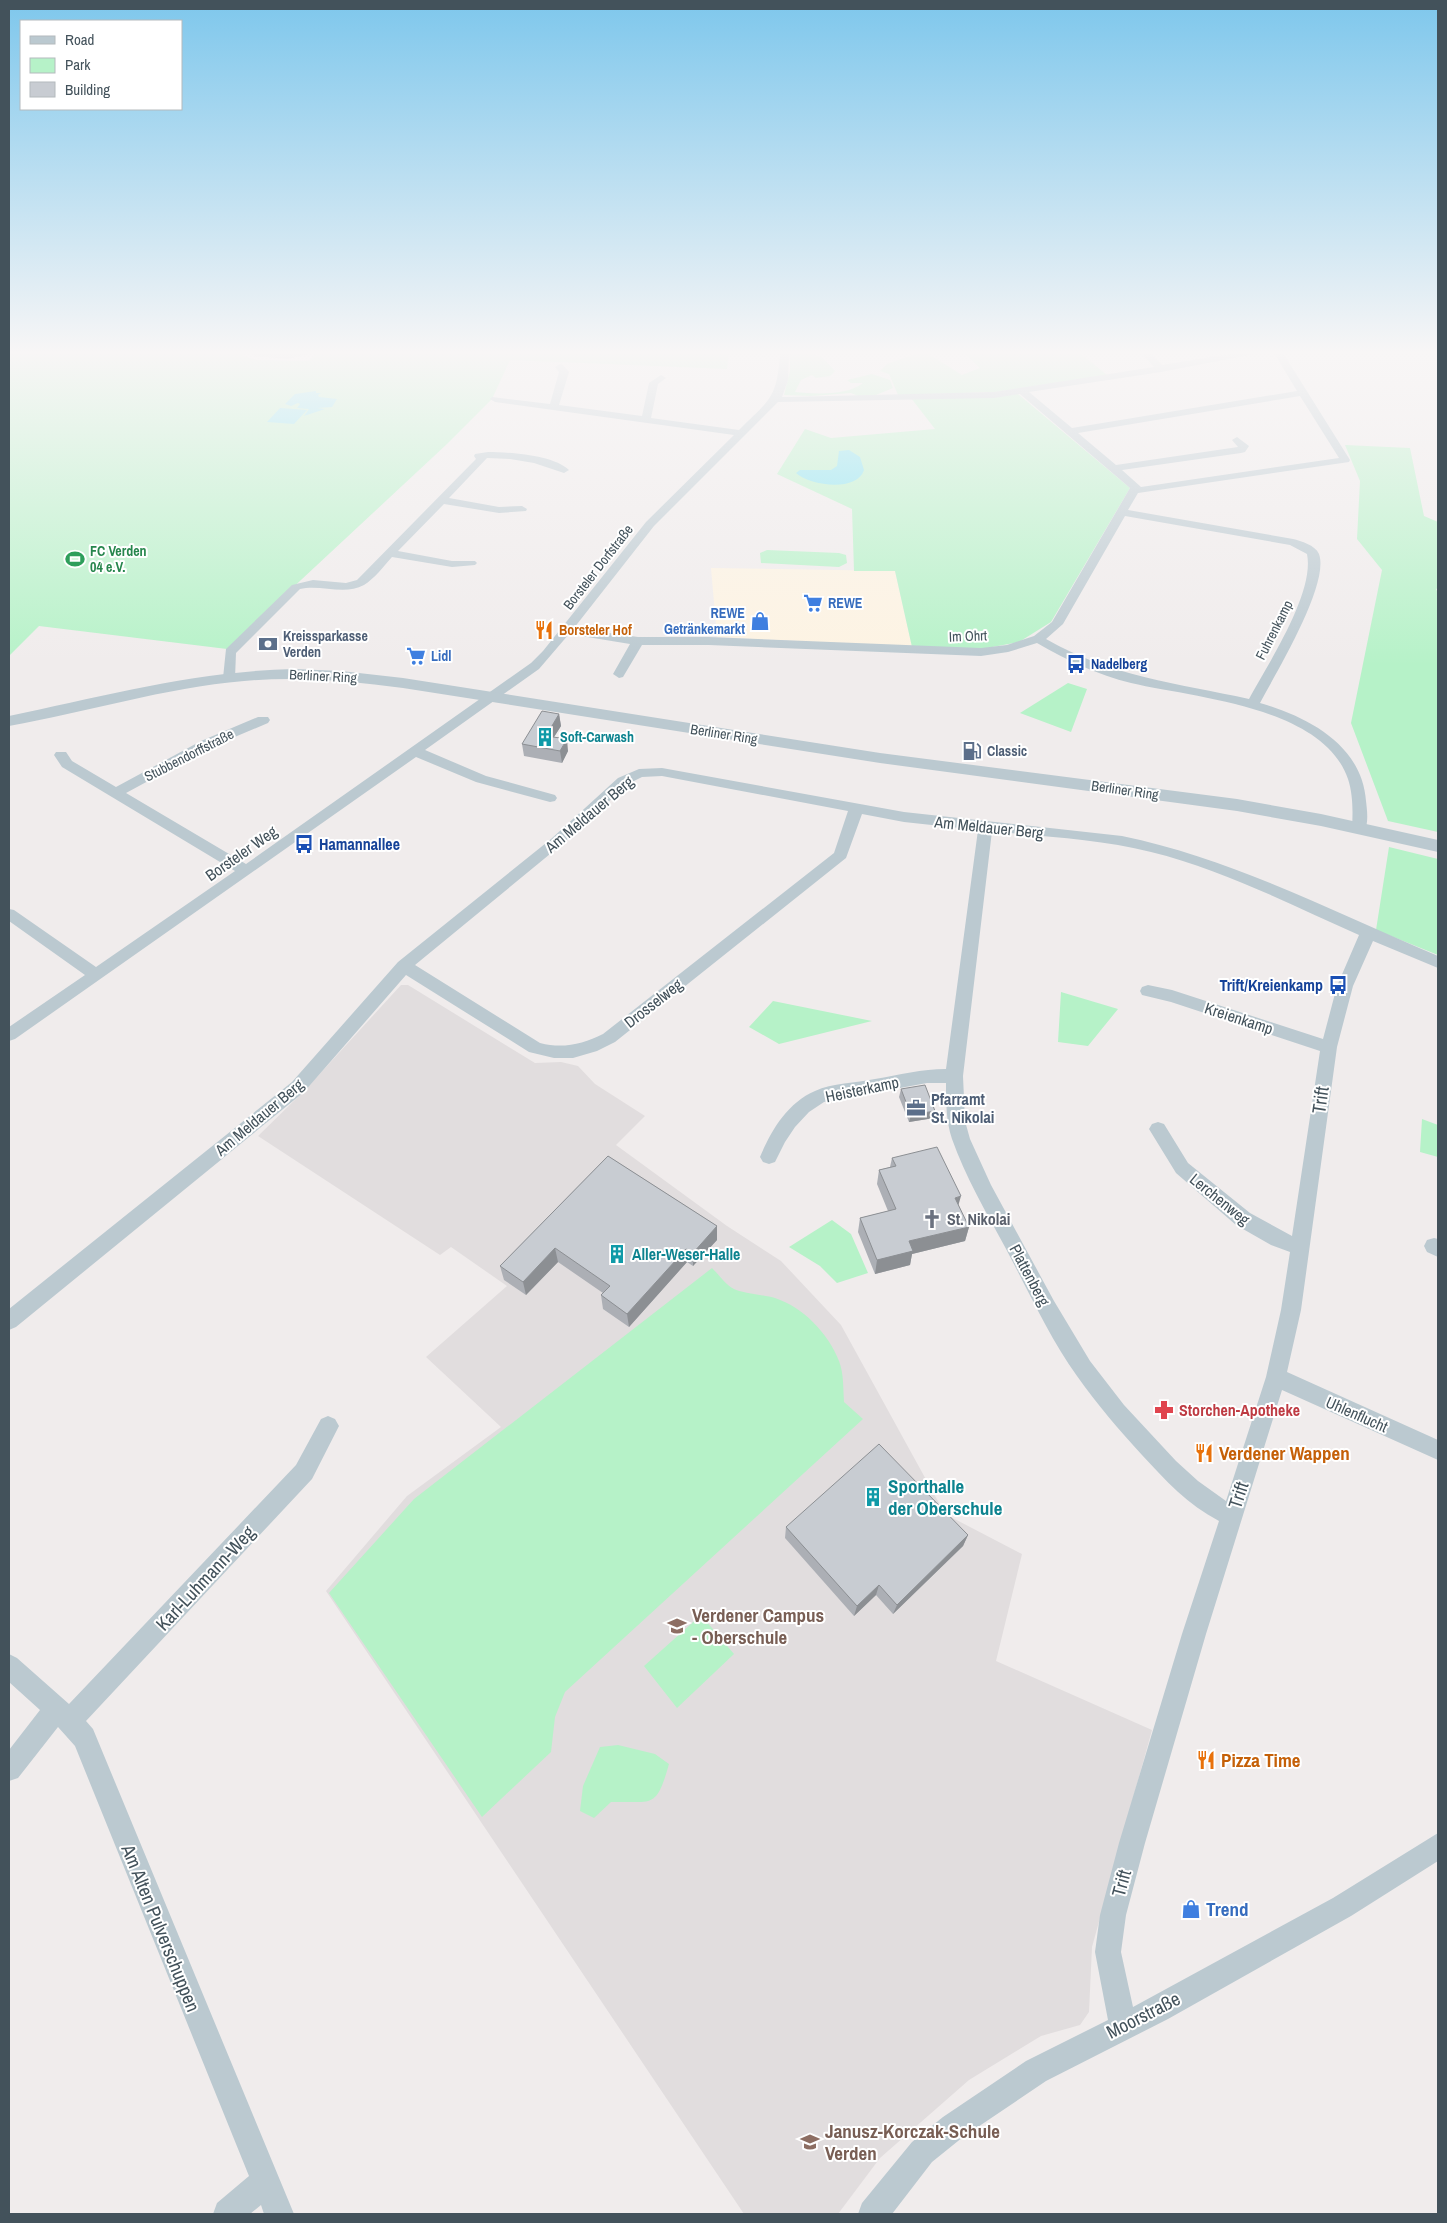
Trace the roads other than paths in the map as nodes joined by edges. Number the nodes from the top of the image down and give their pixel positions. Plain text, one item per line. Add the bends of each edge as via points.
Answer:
1 (480, 457) edge
2 (508, 457) edge
3 (717, 457) edge
4 (1102, 457) edge
5 (1194, 457) edge
6 (1342, 457) edge
7 (1116, 468) junction
8 (564, 470) dead end
9 (1136, 490) junction
10 (442, 500) junction
11 (522, 508) dead end
12 (1123, 512) junction
13 (390, 553) junction
14 (471, 563) dead end
15 (566, 630) junction
16 (1038, 640) junction
17 (638, 641) junction
18 (619, 674) dead end
19 (229, 678) junction
20 (492, 697) junction
21 (1253, 704) junction
22 (263, 720) dead end
23 (9, 721) edge
24 (415, 751) junction
25 (61, 755) dead end
26 (116, 793) junction
27 (550, 798) dead end
28 (856, 809) junction
29 (986, 826) junction
30 (1359, 828) junction
31 (1438, 846) edge
32 (246, 872) junction
33 (9, 914) edge
34 (1368, 933) junction
35 (1438, 962) edge
36 (404, 966) junction
37 (97, 975) junction
38 (1148, 991) dead end
39 (9, 1034) edge
40 (1328, 1047) junction
41 (954, 1076) junction
42 (1158, 1129) dead end
43 (769, 1157) dead end
44 (1300, 1247) junction
45 (9, 1321) edge
46 (1276, 1378) junction
47 (328, 1426) dead end
48 (1438, 1450) edge
49 (1231, 1515) junction
50 (9, 1666) edge
51 (64, 1715) junction
52 (9, 1769) edge
53 (1438, 1846) edge
54 (1123, 2025) junction
55 (265, 2182) junction
56 (228, 2214) edge
57 (279, 2214) edge
58 (873, 2214) edge

1 - 10 street via 482,459
2 - 8 street via 554,464
3 - 15 street, Borsteler Dorfstraße via 650,524
4 - 7 street
5 - 7 street
6 - 9 street via 1344,460
7 - 9 street via 1135,484
9 - 12 street, Im Ohrt
10 - 11 street via 499,510
10 - 13 street
12 - 16 street, Im Ohrt via 1057,624
12 - 21 street, Fuhrenkamp via 1293,542 1313,552 1312,578 1297,624
13 - 14 street via 452,564
13 - 19 street via 354,586 316,582 296,587 230,652
15 - 17 street, Im Ohrt
15 - 20 street, Borsteler Dorfstraße via 535,666
16 - 17 street, Im Ohrt via 981,652
16 - 21 street via 1107,672
17 - 18 street
19 - 20 street, Berliner Ring via 279,674 343,676
19 - 23 street, Berliner Ring via 176,685
20 - 24 street, Borsteler Weg
20 - 30 street, Berliner Ring via 880,758 1237,805
21 - 30 street via 1313,730 1342,755 1358,790
22 - 26 street, Stubbendorffstraße via 206,744
24 - 27 street via 479,780
24 - 32 street, Borsteler Weg
25 - 26 street via 67,764
26 - 32 street
28 - 29 street, Am Meldauer Berg
28 - 36 street, Am Meldauer Berg via 662,772 639,773 623,781 556,842
28 - 36 street, Drosselweg via 841,855 609,1038 591,1048 575,1052 546,1052 535,1048
29 - 34 street, Am Meldauer Berg via 1153,847 1252,880
29 - 41 street, Plattenberg
30 - 31 street, Berliner Ring
32 - 37 street, Borsteler Weg
33 - 37 street
34 - 35 street, Am Meldauer Berg
34 - 40 street, Trift via 1345,986
36 - 45 street, Am Meldauer Berg via 298,1088
37 - 39 street, Borsteler Weg
38 - 40 street, Kreienkamp
40 - 44 street, Trift
41 - 43 street, Heisterkamp via 926,1076 820,1096 793,1114 775,1140
41 - 49 street, Plattenberg via 956,1121 967,1155 1047,1306 1084,1368 1117,1412 1168,1468 1213,1506
42 - 44 street, Lerchenweg via 1182,1168 1243,1219 1278,1239
44 - 46 street, Trift via 1291,1310
46 - 48 street, Uhlenflucht
46 - 49 street, Trift
47 - 51 street, Karl-Luhmann-Weg via 304,1472
49 - 54 street, Trift via 1113,1915 1108,1952
50 - 51 street, Am Alten Pulverschuppen
51 - 52 street, Karl-Luhmann-Weg
51 - 55 street, Am Alten Pulverschuppen via 84,1738
53 - 54 street, Moorstraße via 1342,1907 1158,2009
54 - 58 street, Moorstraße via 1036,2070 953,2127 922,2152
55 - 56 street
55 - 57 street, Am Alten Pulverschuppen

